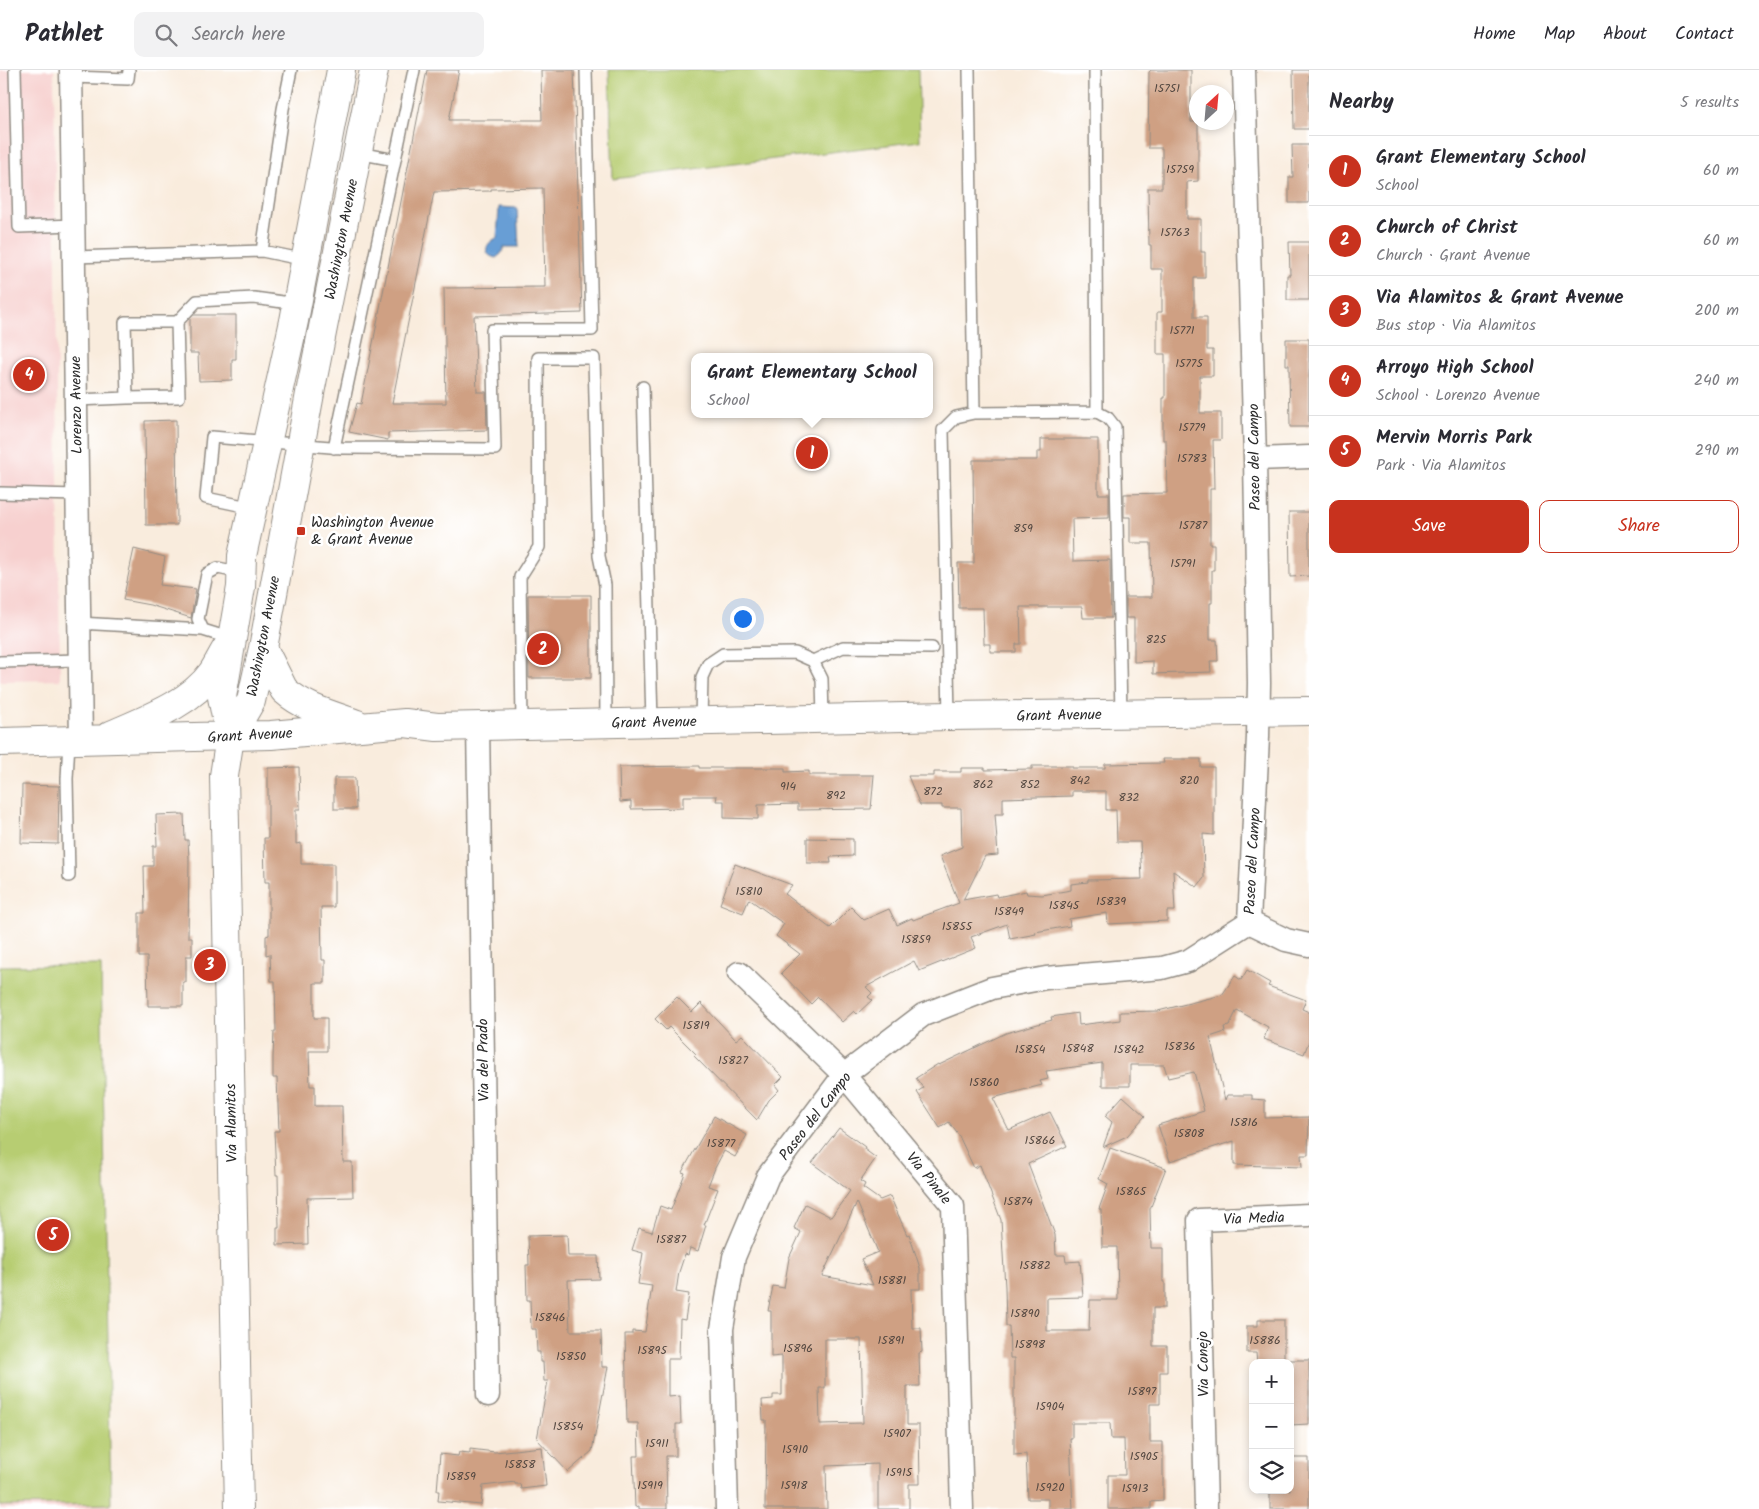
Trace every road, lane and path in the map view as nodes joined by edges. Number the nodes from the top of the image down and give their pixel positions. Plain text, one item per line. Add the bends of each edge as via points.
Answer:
1 (15, 70) edge
2 (129, 70) edge
3 (291, 70) edge
4 (341, 70) edge
5 (374, 70) edge
6 (414, 70) edge
7 (586, 70) edge
8 (969, 70) edge
9 (1095, 70) edge
10 (1244, 70) edge
11 (72, 74) edge
12 (358, 152) junction
13 (395, 160) junction
14 (74, 225) junction
15 (262, 251) junction
16 (74, 257) junction
17 (306, 260) junction
18 (297, 304) junction
19 (177, 322) junction
20 (643, 387) dead end
21 (127, 398) junction
22 (76, 400) junction
23 (1097, 412) junction
24 (974, 413) junction
25 (267, 441) junction
26 (301, 445) junction
27 (334, 448) junction
28 (1309, 458) edge
29 (1255, 459) junction
30 (0, 493) edge
31 (77, 496) junction
32 (253, 508) junction
33 (242, 573) junction
34 (79, 623) junction
35 (203, 630) junction
36 (232, 639) junction
37 (263, 648) junction
38 (932, 648) dead end
39 (80, 660) junction
40 (813, 661) junction
41 (0, 662) edge
42 (1258, 712) junction
43 (1309, 712) edge
44 (1121, 714) junction
45 (950, 716) junction
46 (823, 719) junction
47 (701, 721) junction
48 (652, 722) junction
49 (606, 723) junction
50 (522, 724) junction
51 (478, 725) junction
52 (361, 726) junction
53 (230, 737) junction
54 (84, 741) junction
55 (0, 742) edge
56 (69, 876) dead end
57 (1249, 922) junction
58 (1309, 945) edge
59 (739, 973) dead end
60 (844, 1075) junction
61 (1309, 1215) edge
62 (1199, 1220) joint
63 (488, 1395) dead end
64 (239, 1509) edge
65 (727, 1509) edge
66 (962, 1509) edge
67 (1206, 1509) edge

1 - 14 lane via 19,227
2 - 11 lane via 128,79
3 - 15 lane
4 - 17 main road, Washington Avenue
5 - 12 main road, Washington Avenue
6 - 13 lane
7 - 27 lane via 592,330 492,330 495,449
8 - 24 lane
9 - 23 lane
10 - 29 street, Paseo del Campo
11 - 14 street, Lorenzo Avenue
12 - 13 lane
12 - 26 main road, Washington Avenue
13 - 27 lane
14 - 16 street, Lorenzo Avenue
15 - 16 lane
15 - 17 lane
16 - 22 street, Lorenzo Avenue
17 - 18 main road, Washington Avenue
18 - 19 lane via 254,298 197,301
18 - 25 main road, Washington Avenue
19 - 21 lane via 179,397
19 - 21 lane via 125,322
20 - 48 lane
21 - 22 lane
22 - 31 street, Lorenzo Avenue
23 - 24 lane
23 - 44 lane via 1116,427
24 - 45 lane via 956,416 943,430
25 - 26 lane
25 - 32 main road, Washington Avenue
25 - 32 lane via 212,437 206,498
26 - 27 lane
26 - 37 main road, Washington Avenue
28 - 29 street
29 - 42 street, Paseo del Campo
30 - 31 lane
31 - 34 street, Lorenzo Avenue
32 - 33 main road, Washington Avenue via 242,556
33 - 35 lane via 218,568 207,574 198,619
33 - 36 main road, Washington Avenue
34 - 35 lane
34 - 39 street, Lorenzo Avenue
35 - 36 lane
36 - 53 main road, Washington Avenue via 222,701
36 - 54 main road via 212,673 194,691 172,706
37 - 52 main road via 288,694 300,702
37 - 53 main road, Washington Avenue via 252,701
38 - 40 lane via 843,647
39 - 41 lane
39 - 54 street, Lorenzo Avenue
40 - 46 lane via 822,679
40 - 47 lane via 796,653 723,654 708,664 702,677
42 - 43 main road, Grant Avenue
42 - 44 main road, Grant Avenue
42 - 57 street, Paseo del Campo
44 - 45 main road, Grant Avenue
45 - 46 main road, Grant Avenue
46 - 47 main road, Grant Avenue
47 - 48 main road, Grant Avenue
48 - 49 main road, Grant Avenue
49 - 50 main road, Grant Avenue
49 - 50 lane via 605,585 599,556 594,358 538,358 538,547 520,577
50 - 51 main road, Grant Avenue
51 - 52 main road, Grant Avenue via 437,727 405,722
51 - 63 street, Via del Prado
52 - 53 main road, Grant Avenue
53 - 54 main road, Grant Avenue
53 - 64 main road, Via Alamitos via 224,776
54 - 55 main road, Grant Avenue
54 - 56 lane via 67,779
57 - 58 street via 1286,940
57 - 60 street, Paseo del Campo via 1188,961 1162,968 1046,978 992,988 923,1015
59 - 60 street, Via Pinale
60 - 65 street, Paseo del Campo via 768,1176 734,1257 722,1328
60 - 66 street, Via Pinale via 953,1206
61 - 62 street, Via Media
62 - 67 street, Via Conejo

